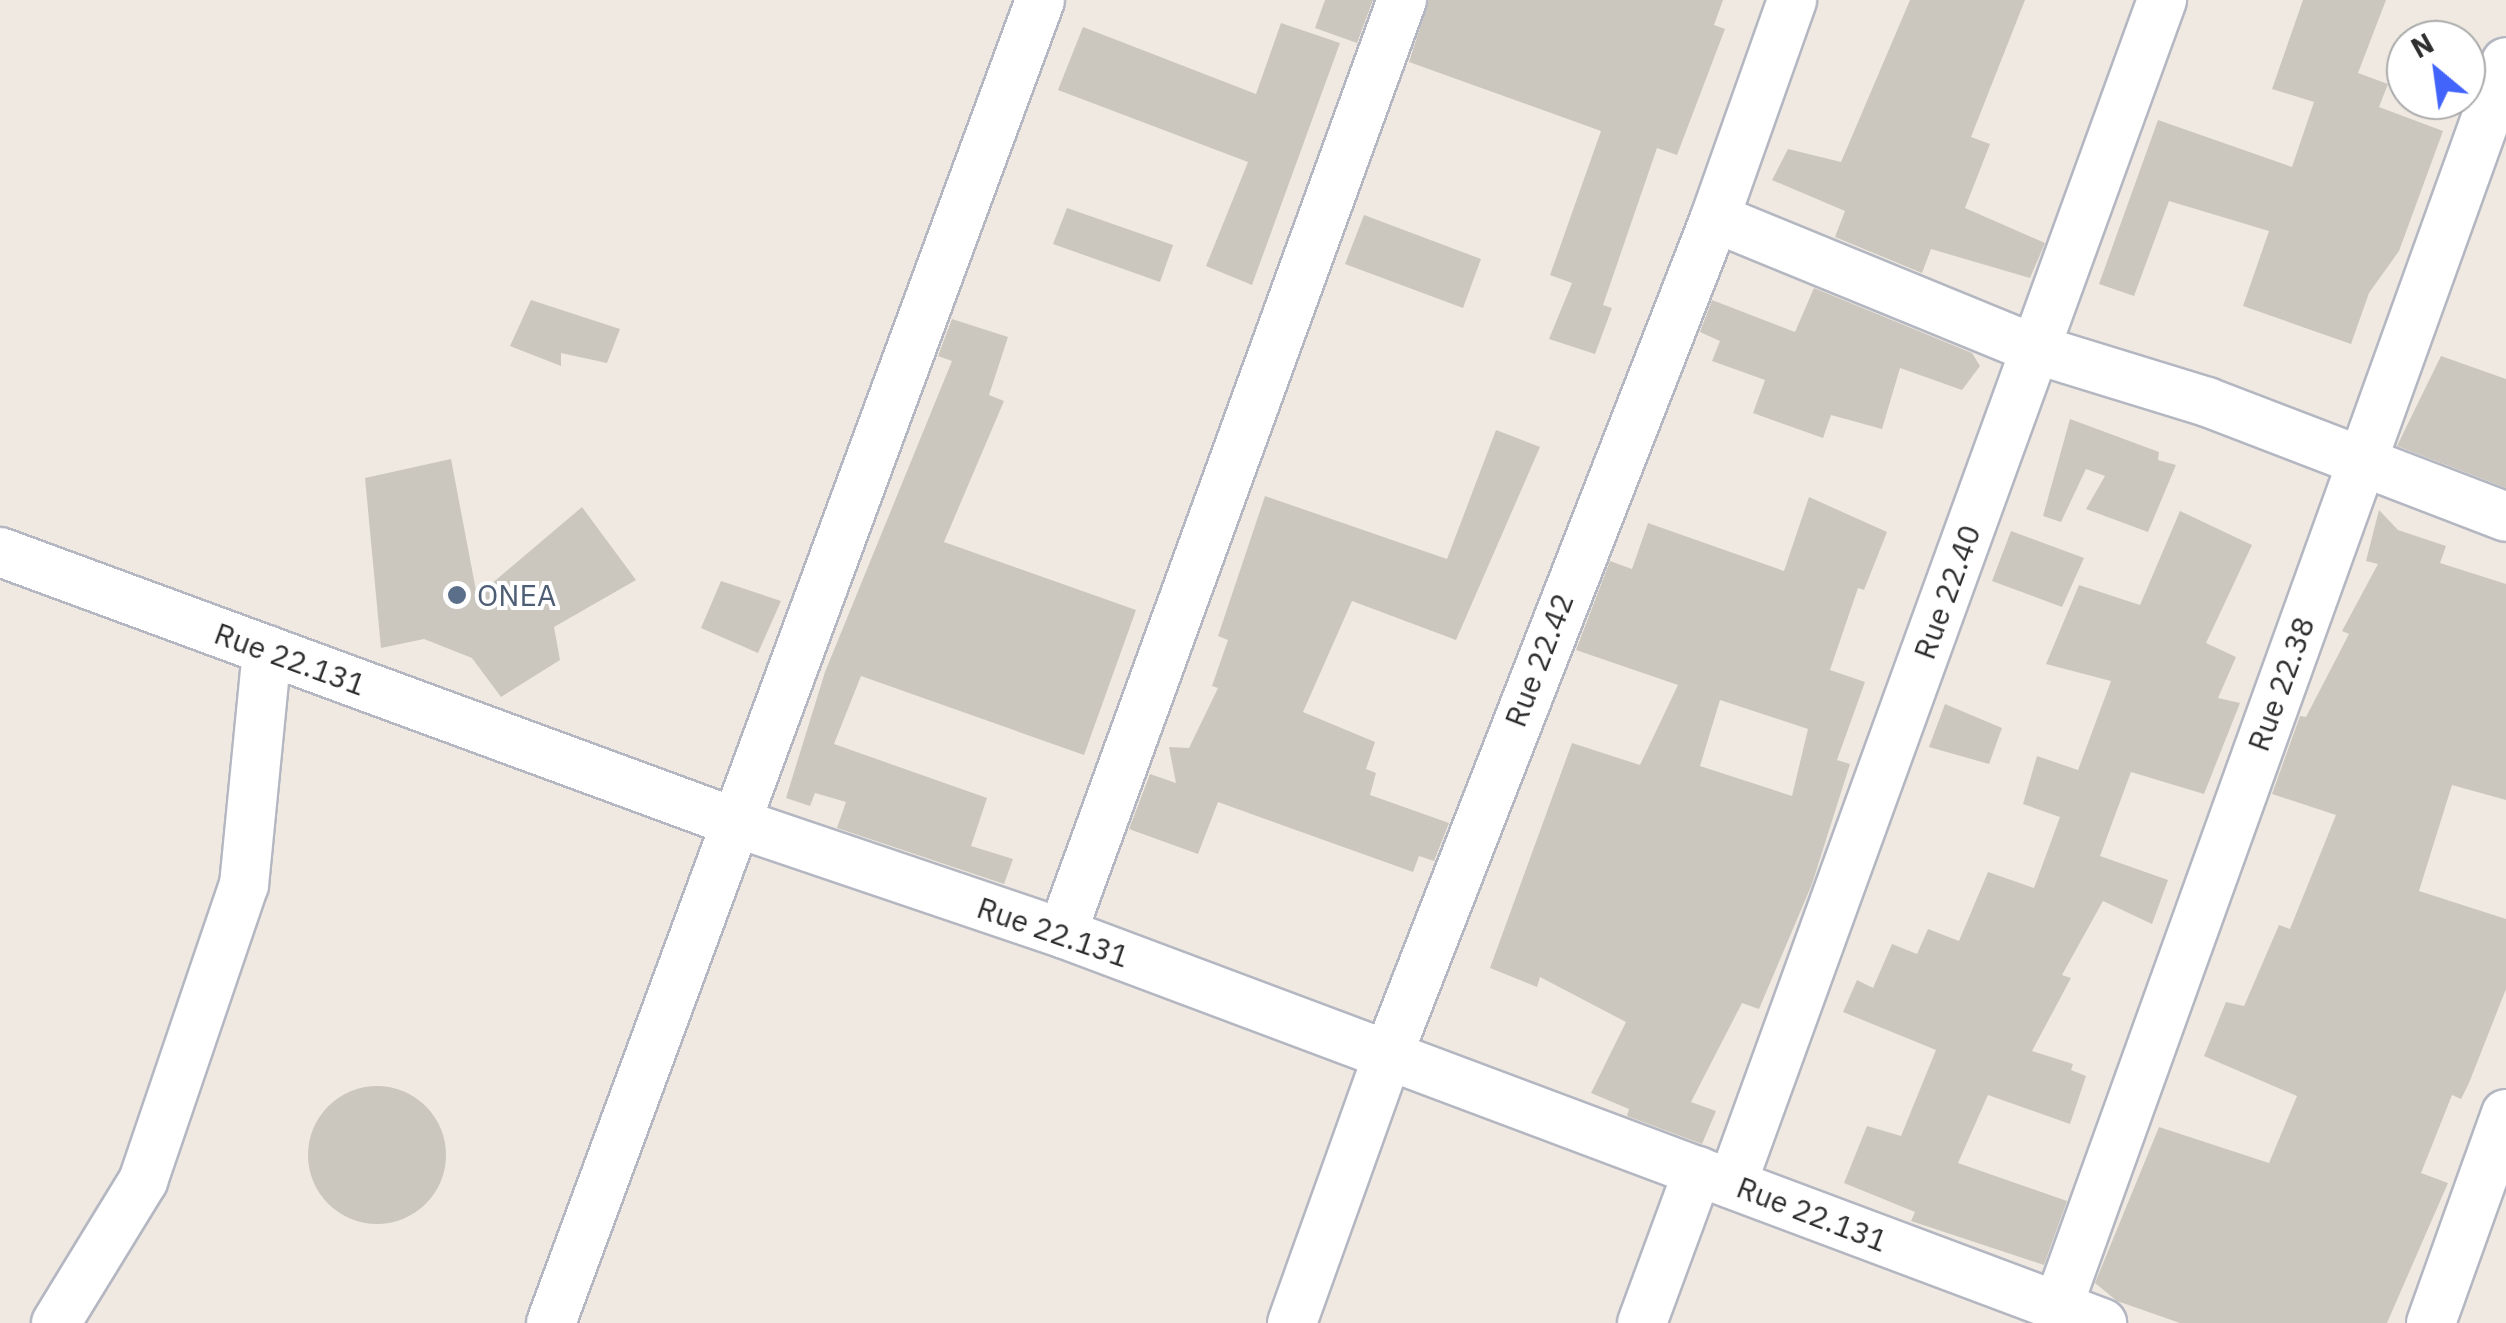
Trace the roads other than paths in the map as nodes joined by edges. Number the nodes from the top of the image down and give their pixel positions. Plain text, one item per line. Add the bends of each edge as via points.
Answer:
1 (1040, 0) edge
2 (1402, 0) edge
3 (1792, 0) edge
4 (2162, 0) edge
5 (2506, 62) edge
6 (1715, 218) junction
7 (2036, 349) junction
8 (2362, 461) junction
9 (2506, 517) edge
10 (0, 552) edge
11 (266, 650) junction
12 (737, 824) junction
13 (1062, 933) junction
14 (1388, 1055) junction
15 (2506, 1114) edge
16 (1715, 1178) junction
17 (2058, 1306) junction
18 (56, 1323) edge
19 (551, 1323) edge
20 (1292, 1323) edge
21 (1642, 1323) edge
22 (2102, 1323) edge
23 (2431, 1323) edge

1 - 12 street
2 - 13 street
3 - 6 street, Rue 22.42
4 - 7 street, Rue 22.40
5 - 8 street, Rue 22.38
6 - 7 street
6 - 14 street, Rue 22.42
7 - 8 street via 2207,402
7 - 16 street, Rue 22.40
8 - 9 street
8 - 17 street, Rue 22.38
10 - 11 street, Rue 22.131
11 - 12 street, Rue 22.131
11 - 18 street via 244,885 143,1181
12 - 13 street, Rue 22.131
12 - 19 street
13 - 14 street, Rue 22.131
14 - 16 street, Rue 22.131
14 - 20 street, Rue 22.42
15 - 23 street
16 - 17 street, Rue 22.131
16 - 21 street, Rue 22.40
17 - 22 street, Rue 22.131

